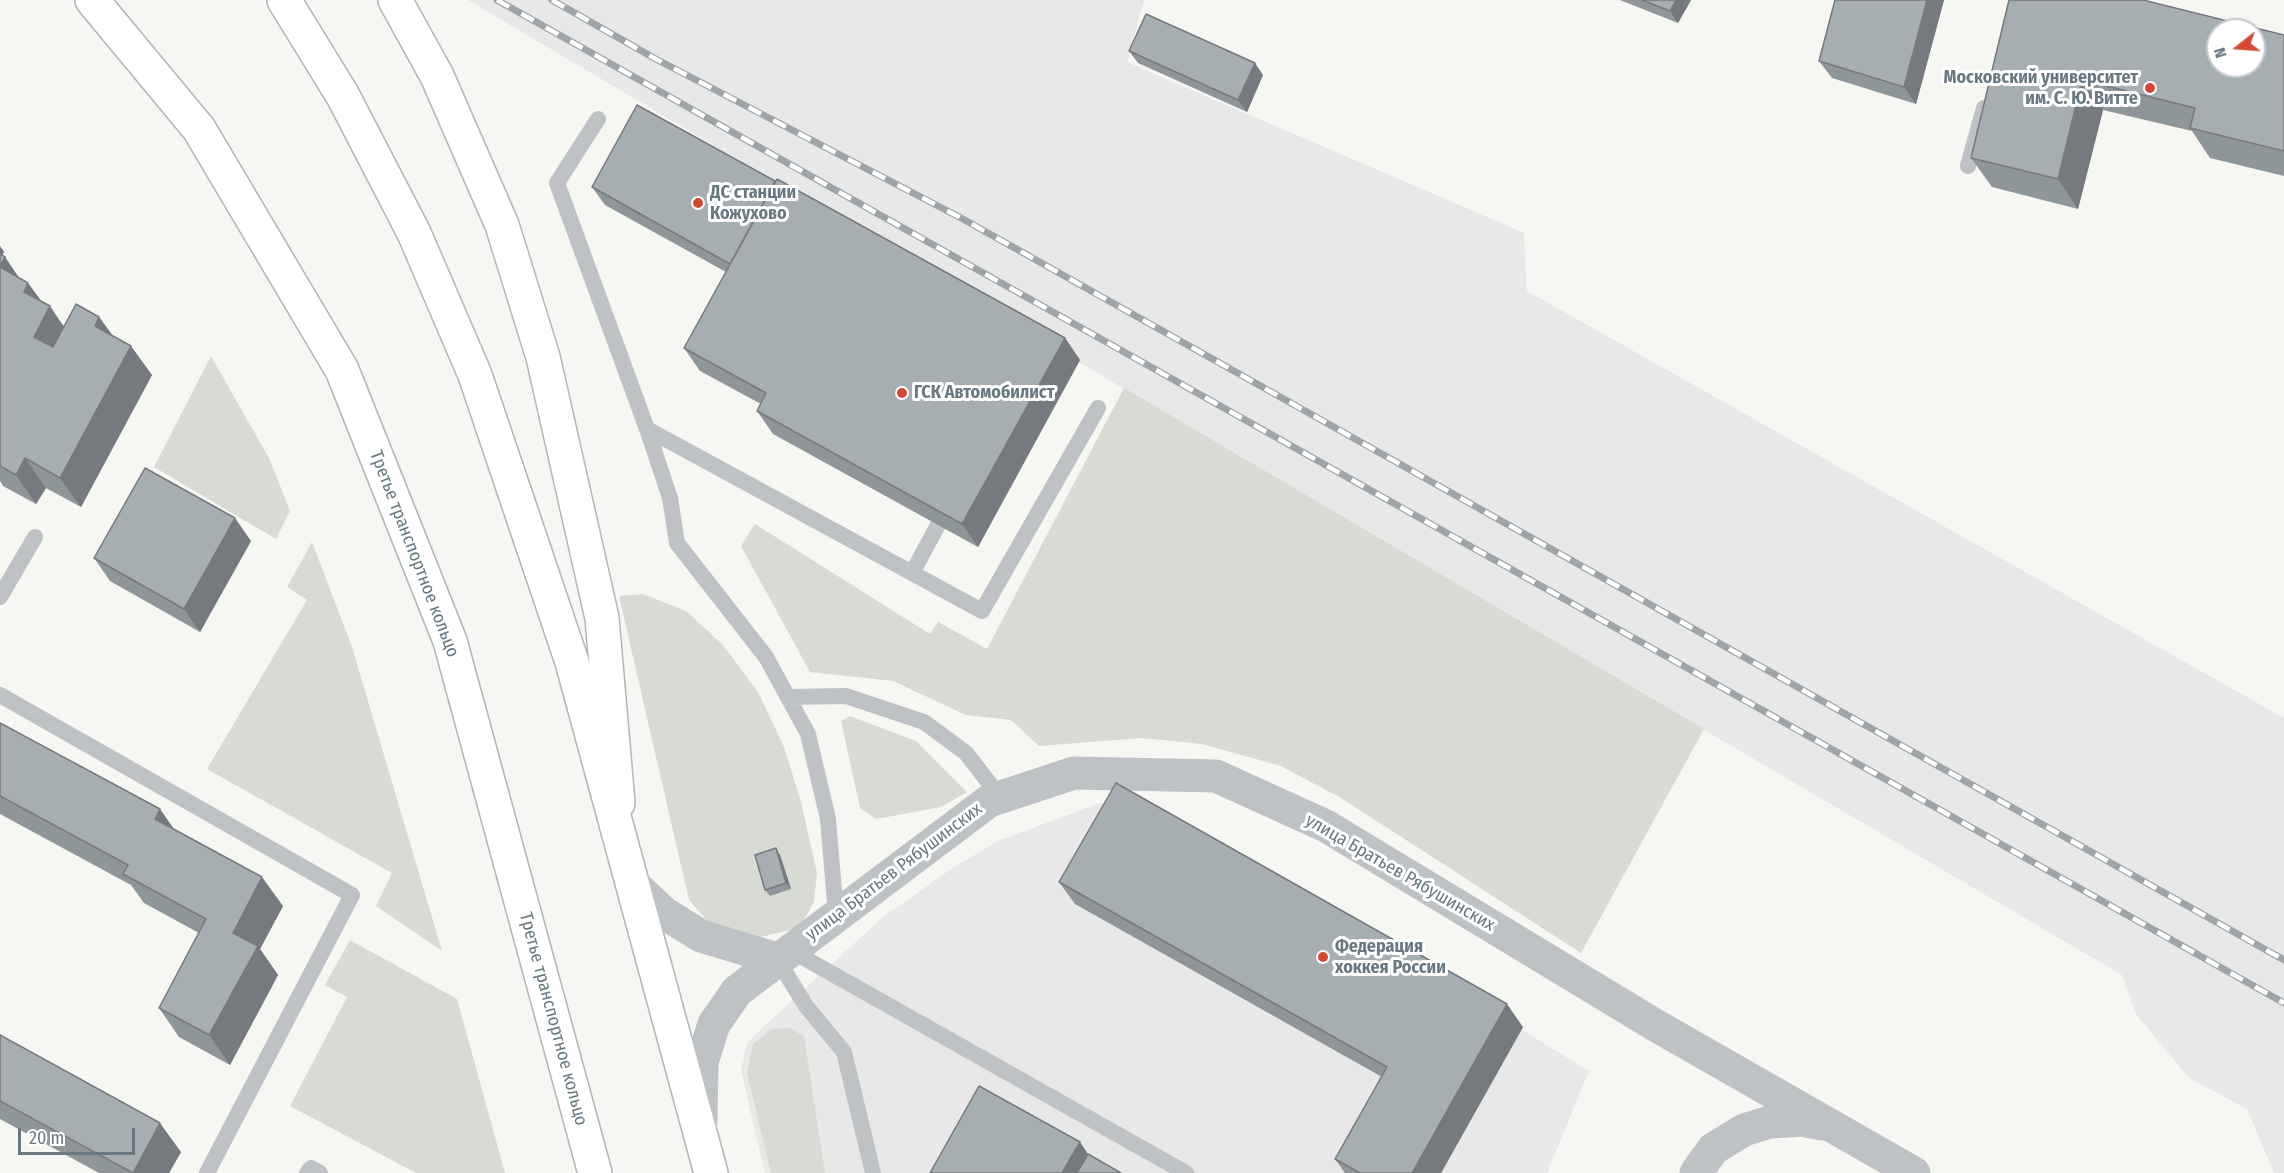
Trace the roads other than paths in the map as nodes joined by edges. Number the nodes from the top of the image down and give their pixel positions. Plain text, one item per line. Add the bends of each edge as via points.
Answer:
1 (92, 0) edge
2 (284, 0) edge
3 (395, 0) edge
4 (1989, 88) edge
5 (598, 119) dead end
6 (1968, 166) dead end
7 (1098, 408) dead end
8 (647, 429) junction
9 (938, 525) edge
10 (35, 537) dead end
11 (912, 573) junction
12 (0, 597) edge
13 (0, 695) edge
14 (788, 698) junction
15 (1000, 797) junction
16 (620, 837) junction
17 (634, 885) junction
18 (836, 915) junction
19 (784, 954) junction
20 (1829, 1126) junction
21 (701, 1135) junction
22 (207, 1173) edge
23 (308, 1173) edge
24 (320, 1173) edge
25 (595, 1173) edge
26 (711, 1173) edge
27 (873, 1173) edge
28 (1186, 1173) edge
29 (1696, 1173) edge
30 (1914, 1173) edge

1 - 25 main road, Третье транспортное кольцо via 199,129 342,370 450,641
2 - 16 main road via 343,96 414,233 475,375 572,662
3 - 16 main road via 437,76 502,225 543,357 602,618
4 - 6 lane
5 - 8 lane via 557,183
7 - 11 lane via 982,611
8 - 11 lane
8 - 14 lane via 670,498 677,543 766,657
9 - 11 lane
10 - 12 lane
13 - 22 lane via 352,895
14 - 15 lane via 846,696 924,722 966,753
14 - 18 lane via 808,734 828,819
15 - 18 street, улица Братьев Рябушинских via 988,801
15 - 20 street, улица Братьев Рябушинских via 1074,773 1216,777 1326,826
16 - 17 main road
17 - 19 street via 664,913 701,936
17 - 21 main road
18 - 19 street, улица Братьев Рябушинских
19 - 21 street, улица Братьев Рябушинских via 737,991 714,1024 702,1062
19 - 27 lane via 806,1006 844,1052
19 - 28 lane
20 - 29 street via 1802,1120 1770,1122 1744,1130 1713,1149
20 - 30 street, улица Братьев Рябушинских
21 - 26 main road
23 - 24 lane via 310,1168

